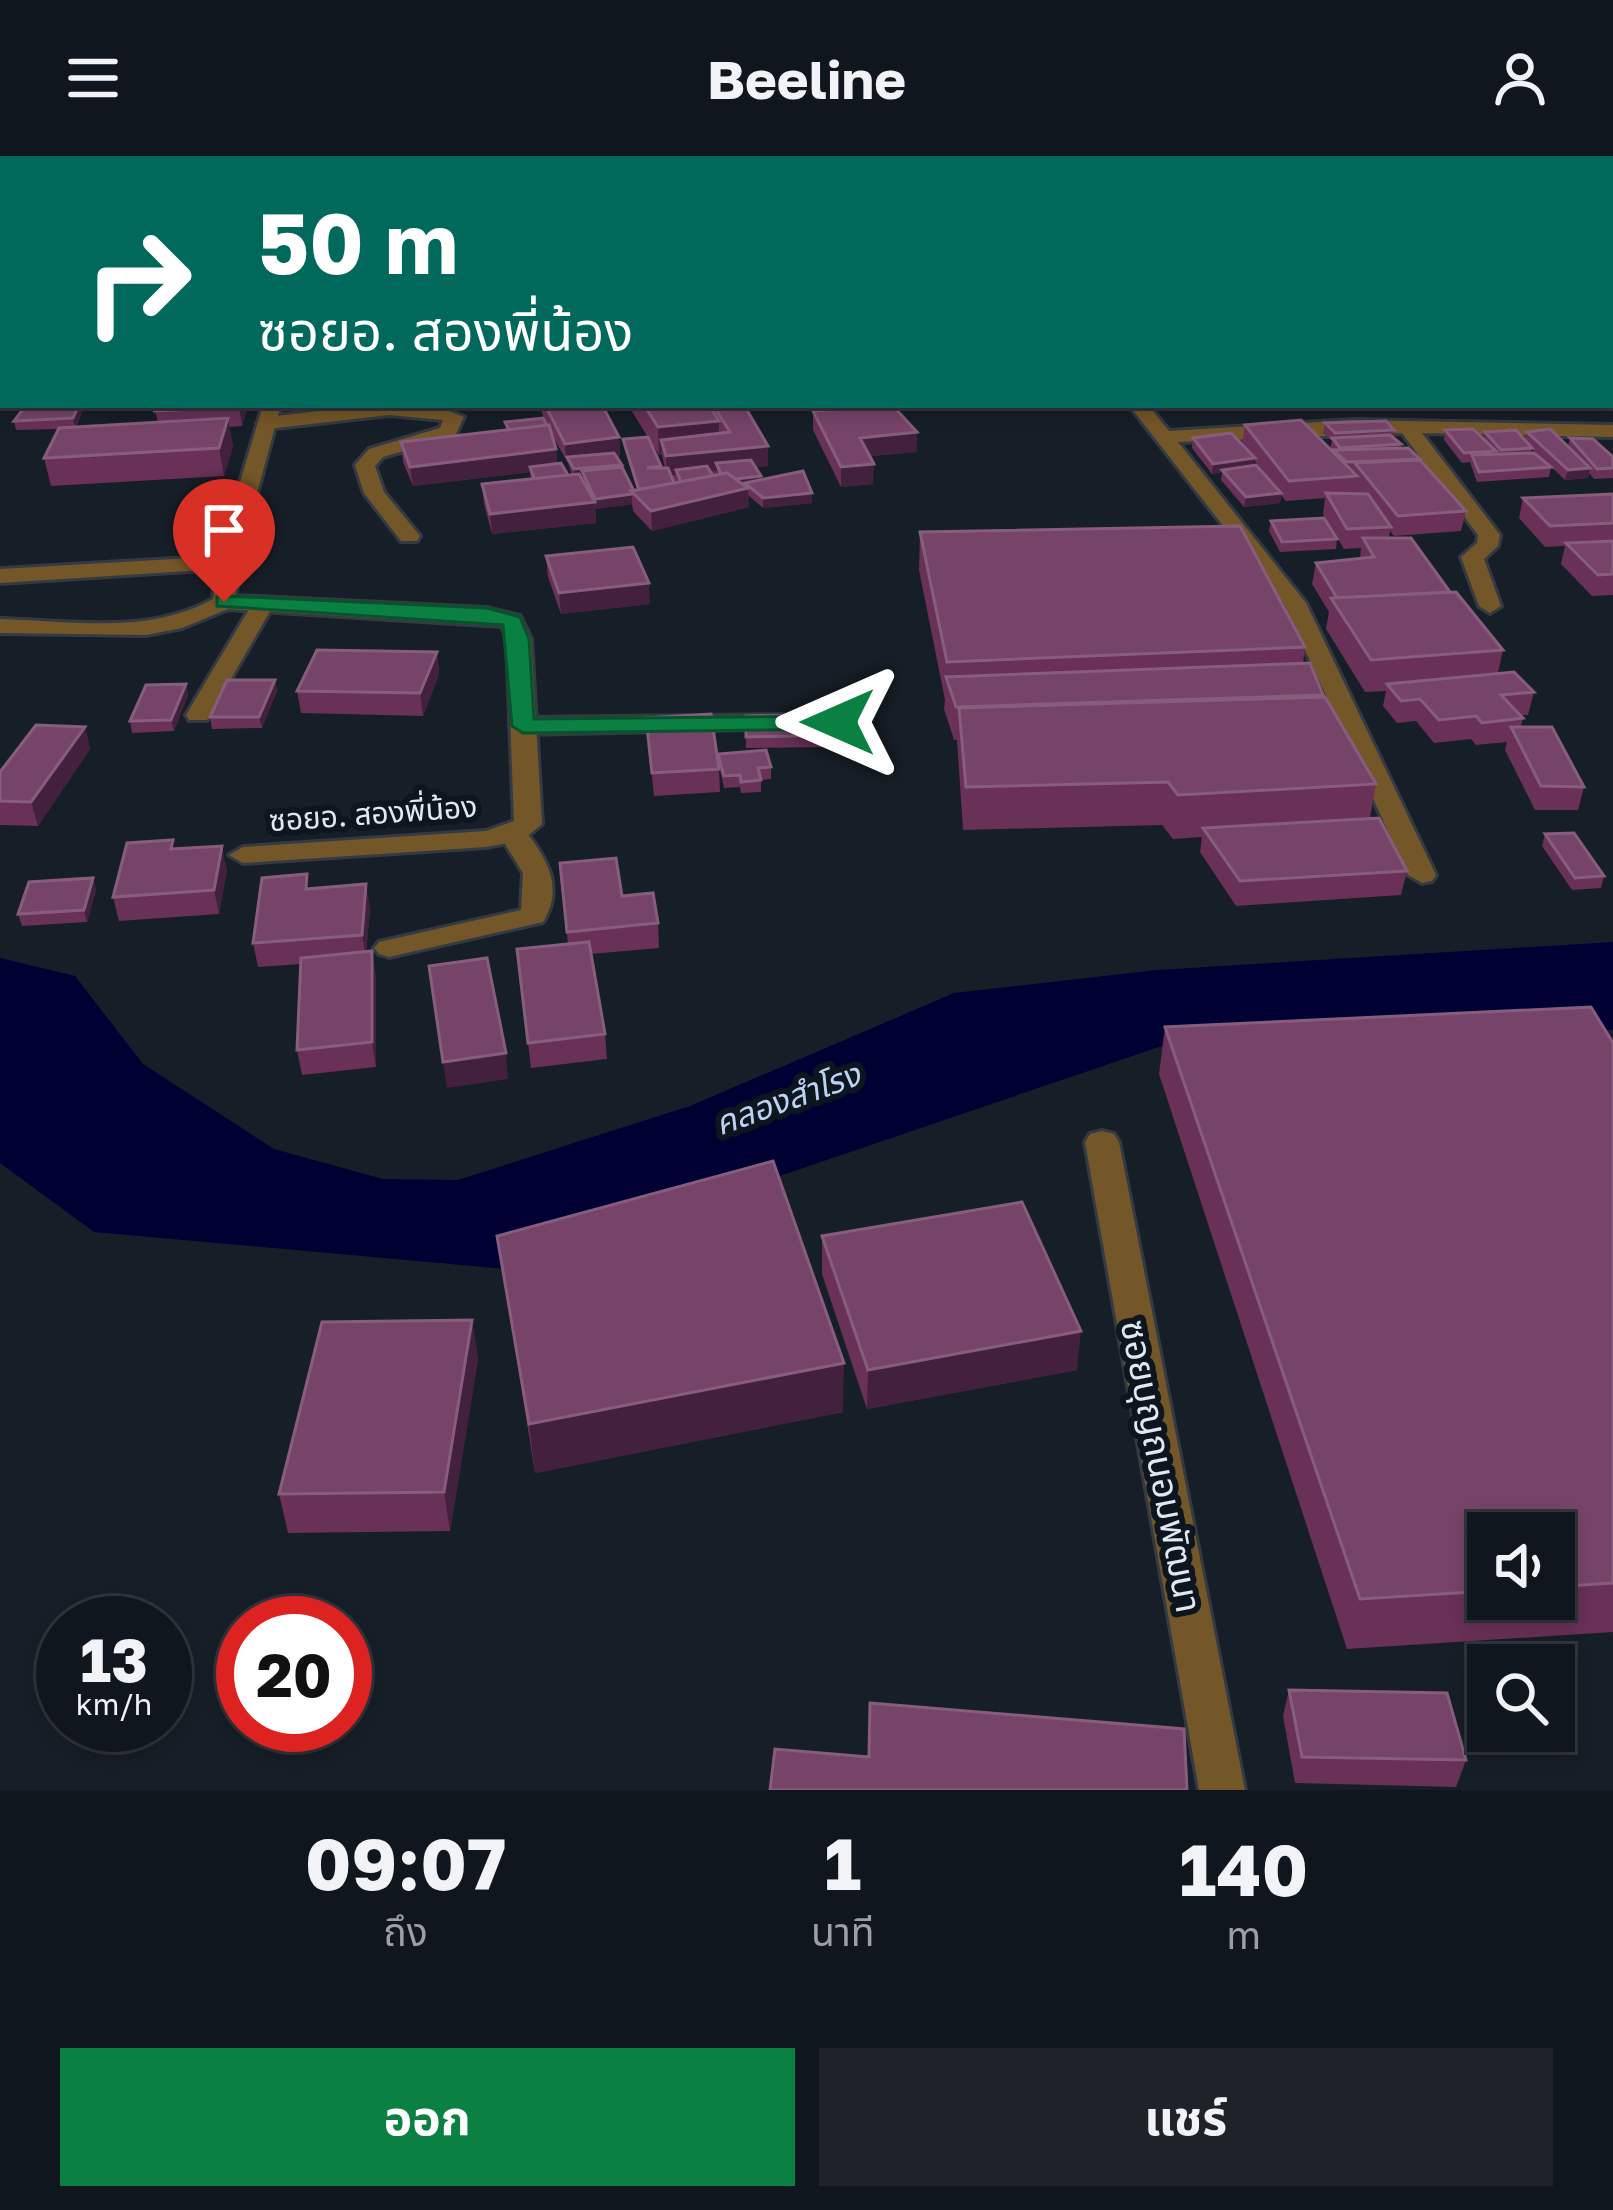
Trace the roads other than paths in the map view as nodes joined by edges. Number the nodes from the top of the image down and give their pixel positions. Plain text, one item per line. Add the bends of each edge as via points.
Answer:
1 (1141, 408) edge
2 (270, 414) edge
3 (1409, 429) junction
4 (1605, 431) edge
5 (1168, 437) junction
6 (1613, 446) edge
7 (409, 536) dead end
8 (227, 563) junction
9 (0, 576) edge
10 (224, 602) junction
11 (262, 606) junction
12 (1490, 606) dead end
13 (0, 626) edge
14 (198, 715) dead end
15 (815, 723) edge
16 (523, 726) junction
17 (513, 834) junction
18 (243, 855) dead end
19 (1422, 875) dead end
20 (389, 948) dead end
21 (1102, 1142) dead end
22 (1222, 1790) edge

1 - 5 street
2 - 7 street via 454,417 448,432 376,453 365,465 374,494
2 - 8 street
3 - 4 street
3 - 5 street
3 - 12 street via 1489,535 1472,557
4 - 6 street
5 - 19 street via 1295,603
8 - 9 street
8 - 10 street
10 - 11 street, ซอยอ. สองพี่น้อง
10 - 13 street via 167,626
11 - 14 street
11 - 16 street, ซอยอ. สองพี่น้อง via 512,621
15 - 16 street
16 - 17 street, ซอยอ. สองพี่น้อง via 528,824
17 - 18 street, ซอยอ. สองพี่น้อง
17 - 20 street via 540,884 533,916
21 - 22 street, ซอยบุญถนอมพัฒนา

